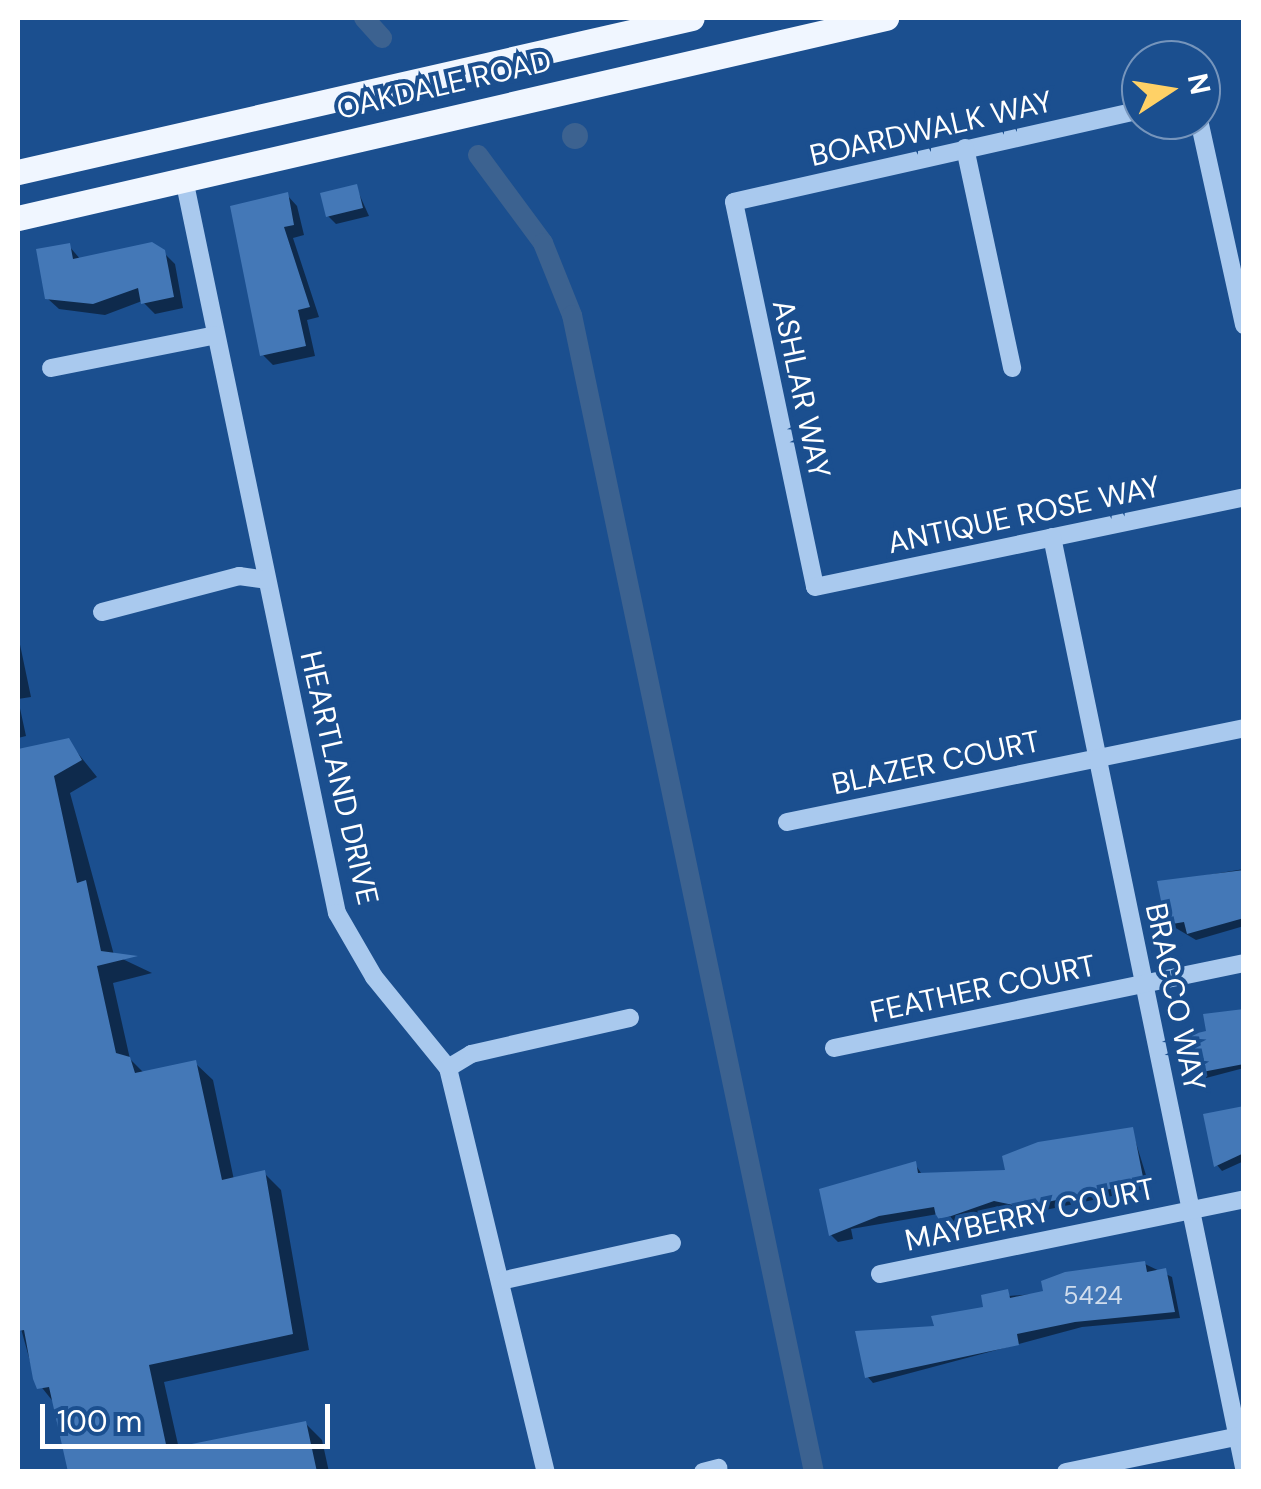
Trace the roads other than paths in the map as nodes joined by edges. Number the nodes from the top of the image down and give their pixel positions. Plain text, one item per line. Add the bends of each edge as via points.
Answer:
1 (692, 18) edge
2 (886, 18) edge
3 (1121, 114) edge
4 (1203, 140) edge
5 (965, 148) junction
6 (18, 172) edge
7 (184, 180) junction
8 (734, 202) joint
9 (18, 218) edge
10 (1244, 325) edge
11 (216, 335) junction
12 (51, 368) dead end
13 (1012, 368) dead end
14 (1244, 497) edge
15 (1052, 537) junction
16 (268, 580) junction
17 (815, 588) joint
18 (102, 612) dead end
19 (1244, 728) edge
20 (1097, 758) junction
21 (787, 822) dead end
22 (1244, 963) edge
23 (1144, 984) junction
24 (630, 1018) dead end
25 (834, 1048) dead end
26 (448, 1068) junction
27 (1244, 1199) edge
28 (1191, 1210) junction
29 (672, 1243) dead end
30 (880, 1274) dead end
31 (505, 1280) junction
32 (1240, 1435) edge
33 (1244, 1467) edge
34 (546, 1472) edge
35 (1066, 1472) edge

1 - 6 main road, OAKDALE ROAD
2 - 7 main road, OAKDALE ROAD
3 - 5 street, BOARDWALK WAY
4 - 10 street
5 - 8 street, BOARDWALK WAY
5 - 13 street
7 - 9 main road, OAKDALE ROAD
7 - 11 street, HEARTLAND DRIVE
8 - 17 street, ASHLAR WAY
11 - 12 street
11 - 16 street, HEARTLAND DRIVE
14 - 15 street, ANTIQUE ROSE WAY
15 - 17 street, ANTIQUE ROSE WAY
15 - 20 street, BRACCO WAY
16 - 18 street via 240,576
16 - 26 street, HEARTLAND DRIVE via 337,913 374,977
19 - 20 street, BLAZER COURT
20 - 21 street, BLAZER COURT
20 - 23 street, BRACCO WAY
22 - 23 street, FEATHER COURT
23 - 25 street, FEATHER COURT
23 - 28 street, BRACCO WAY
24 - 26 street via 471,1054
26 - 31 street, HEARTLAND DRIVE
27 - 28 street, MAYBERRY COURT
28 - 30 street, MAYBERRY COURT
28 - 32 street, BRACCO WAY
29 - 31 street
31 - 34 street, HEARTLAND DRIVE
32 - 33 street, BRACCO WAY
32 - 35 street

